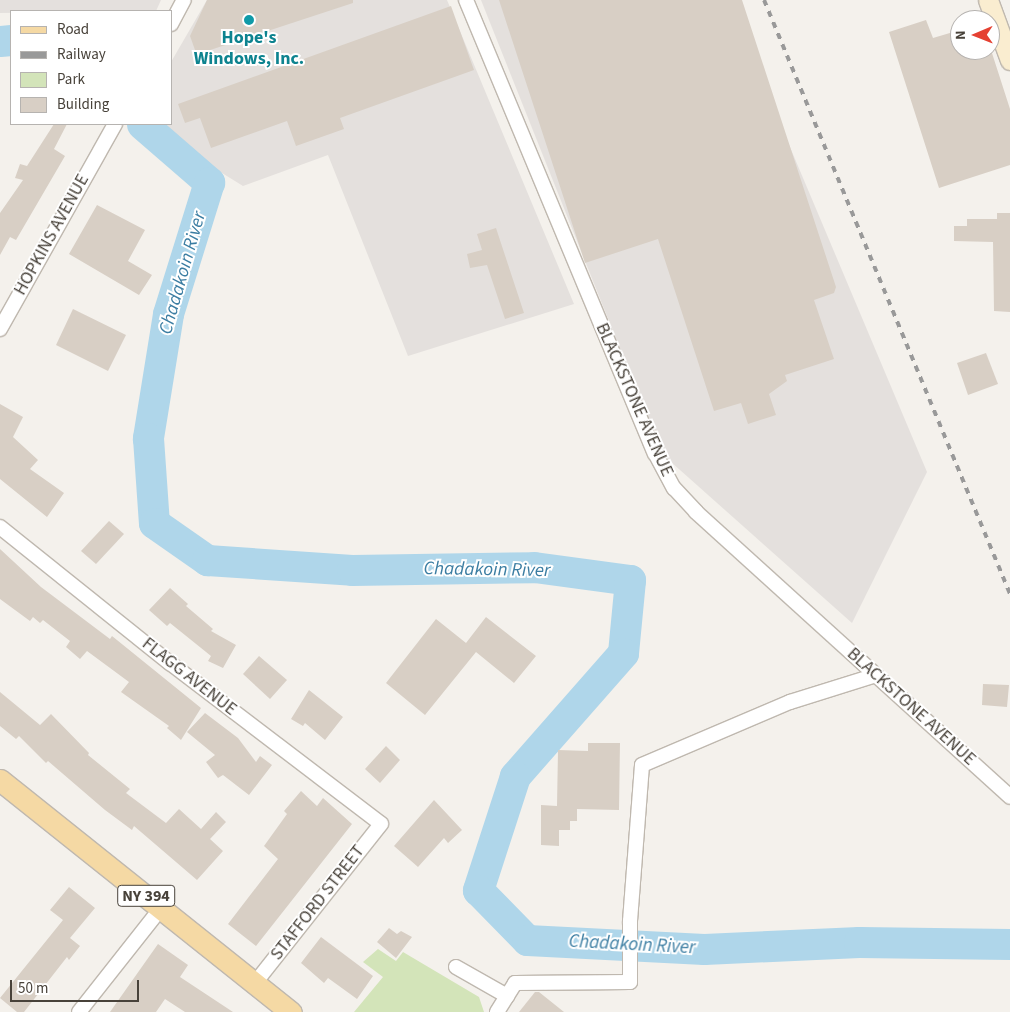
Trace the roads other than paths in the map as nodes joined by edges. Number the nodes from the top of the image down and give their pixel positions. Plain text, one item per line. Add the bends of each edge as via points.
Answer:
1 (184, 0) edge
2 (466, 0) edge
3 (988, 0) edge
4 (172, 22) edge
5 (1010, 60) edge
6 (114, 125) edge
7 (0, 329) edge
8 (0, 527) edge
9 (876, 675) junction
10 (0, 780) edge
11 (1010, 797) edge
12 (381, 824) joint
13 (161, 908) junction
14 (456, 967) dead end
15 (255, 983) junction
16 (507, 996) junction
17 (79, 1012) edge
18 (291, 1012) edge
19 (497, 1012) edge

1 - 4 street
2 - 9 street, BLACKSTONE AVENUE via 648,438 674,488
3 - 5 street
6 - 7 street, HOPKINS AVENUE
8 - 12 street, FLAGG AVENUE via 170,663
9 - 11 street, BLACKSTONE AVENUE
9 - 16 street via 790,702 642,765 630,921 630,982 515,983
10 - 13 main road, NY 394
12 - 15 street, STAFFORD STREET
13 - 15 main road, NY 394
13 - 17 street
14 - 16 street
15 - 18 main road, NY 394
16 - 19 street

